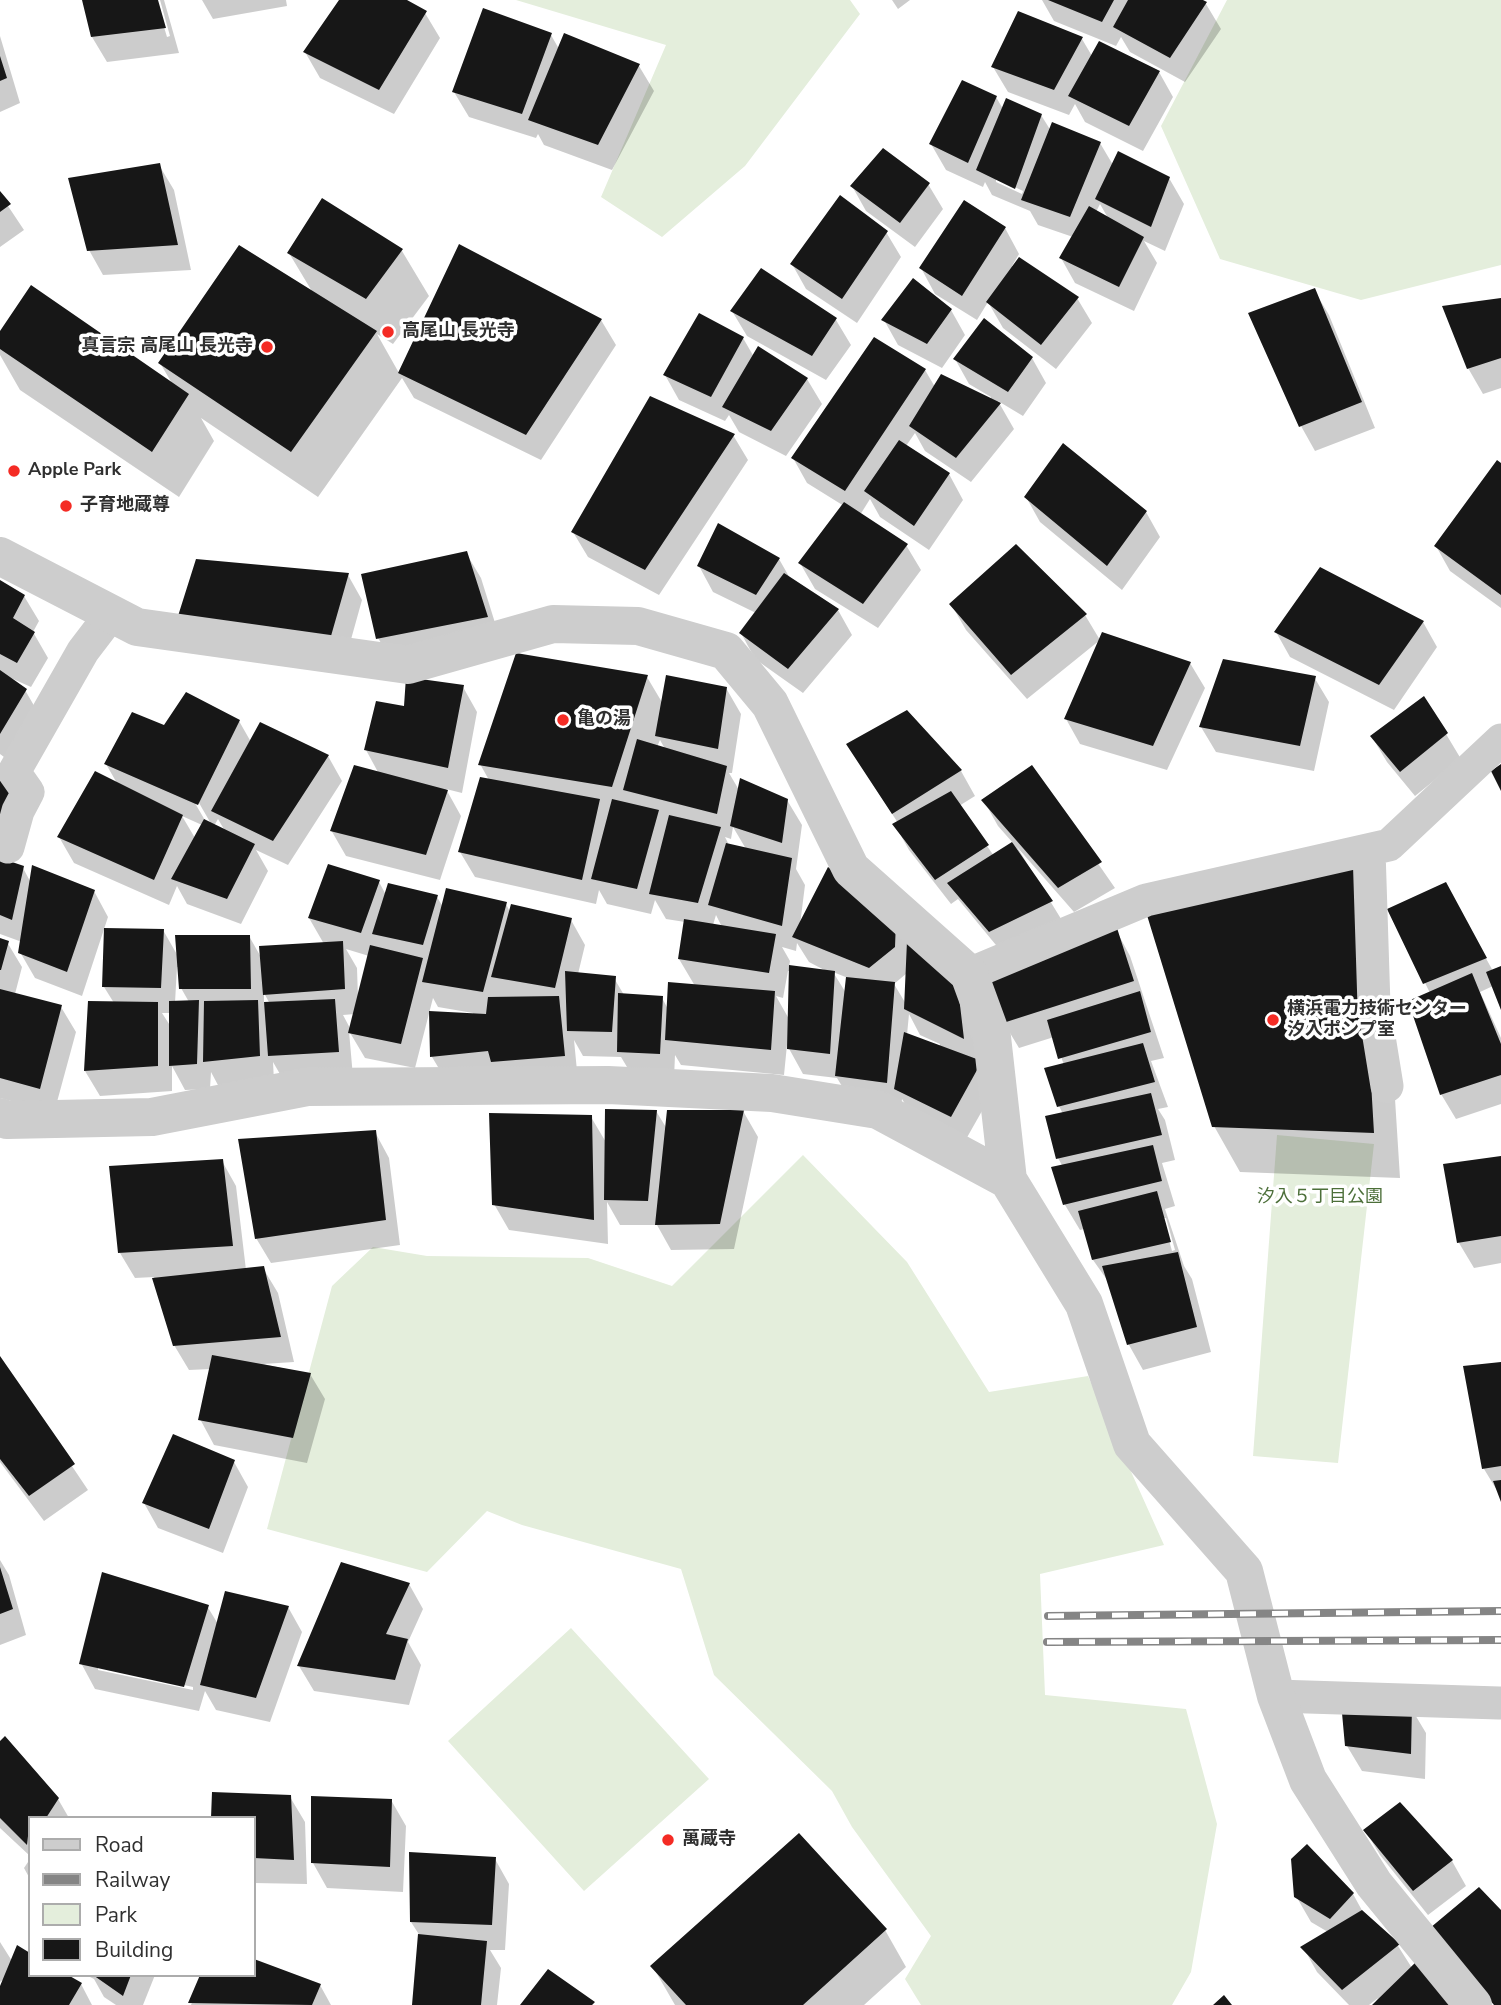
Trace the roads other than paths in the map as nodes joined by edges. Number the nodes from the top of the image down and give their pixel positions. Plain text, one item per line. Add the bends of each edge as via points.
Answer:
1 (0, 556) edge
2 (112, 613) junction
3 (1501, 740) edge
4 (8, 847) dead end
5 (1369, 850) junction
6 (969, 974) junction
7 (1387, 1086) dead end
8 (0, 1117) edge
9 (1008, 1180) junction
10 (1276, 1696) junction
11 (1499, 1703) dead end
12 (1473, 2005) edge

1 - 2 street
2 - 4 lane via 83,651 15,772 28,792
2 - 6 street via 137,627 408,665 553,624 638,626 726,651 770,704 851,869
3 - 5 lane via 1389,845
5 - 6 lane via 1146,900
5 - 7 lane via 1373,994
6 - 9 street via 992,1037
8 - 9 street via 152,1117 307,1087 608,1085 772,1093 877,1110
9 - 10 street via 1084,1304 1132,1444 1244,1571
10 - 11 lane
10 - 12 street via 1308,1780 1374,1884

